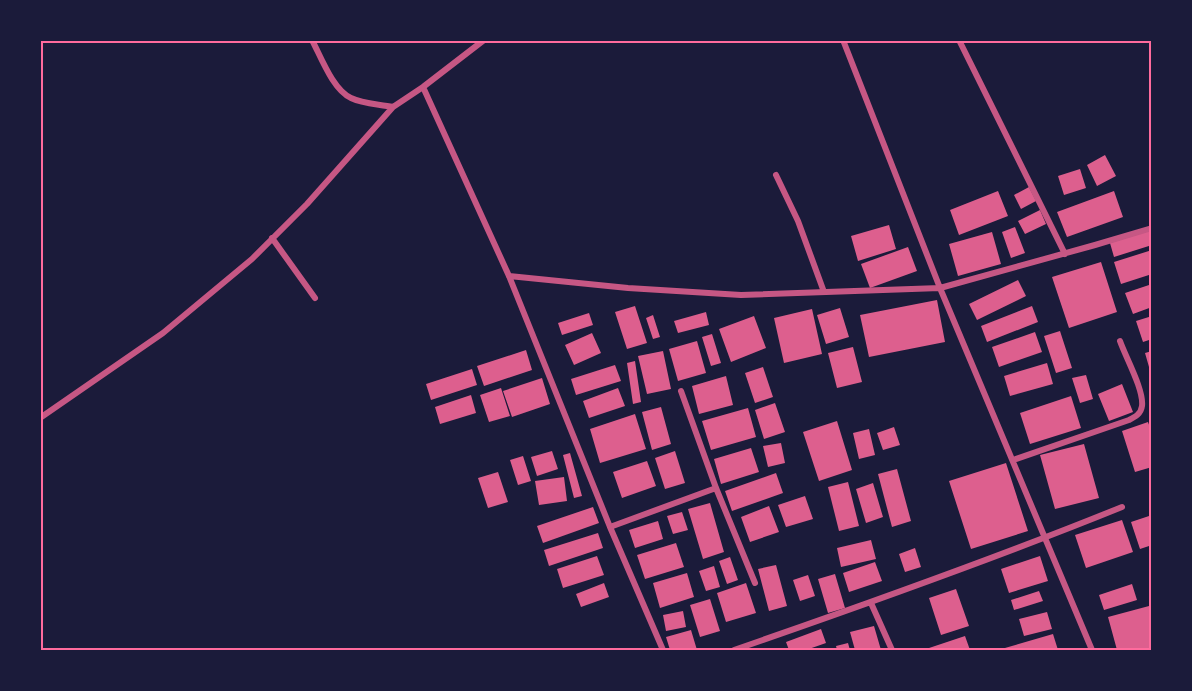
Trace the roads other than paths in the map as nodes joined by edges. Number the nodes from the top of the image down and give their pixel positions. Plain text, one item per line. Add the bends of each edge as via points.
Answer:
1 (312, 40) edge
2 (484, 40) edge
3 (843, 40) edge
4 (959, 40) edge
5 (423, 87) junction
6 (393, 107) junction
7 (776, 175) dead end
8 (1152, 228) edge
9 (272, 238) junction
10 (1065, 254) junction
11 (509, 276) junction
12 (940, 288) junction
13 (824, 292) junction
14 (315, 298) dead end
15 (1120, 342) dead end
16 (681, 391) dead end
17 (40, 418) edge
18 (1013, 460) junction
19 (716, 488) junction
20 (1122, 507) dead end
21 (610, 527) junction
22 (1045, 538) junction
23 (755, 583) dead end
24 (871, 603) junction
25 (663, 651) edge
26 (734, 651) edge
27 (892, 651) edge
28 (1092, 651) edge

1 - 6 street via 346,96
2 - 5 street
3 - 12 street
4 - 10 street
5 - 6 street
5 - 11 street
6 - 9 street
7 - 13 street
8 - 10 street
9 - 14 street
9 - 17 street via 171,326
10 - 12 street
11 - 13 street via 678,292
11 - 21 street
12 - 13 street
12 - 18 street
15 - 18 street via 1140,392 1142,406 1138,415
16 - 19 street
18 - 22 street
19 - 21 street
19 - 23 street
20 - 22 street
21 - 25 street
22 - 24 street
22 - 28 street
24 - 26 street
24 - 27 street

